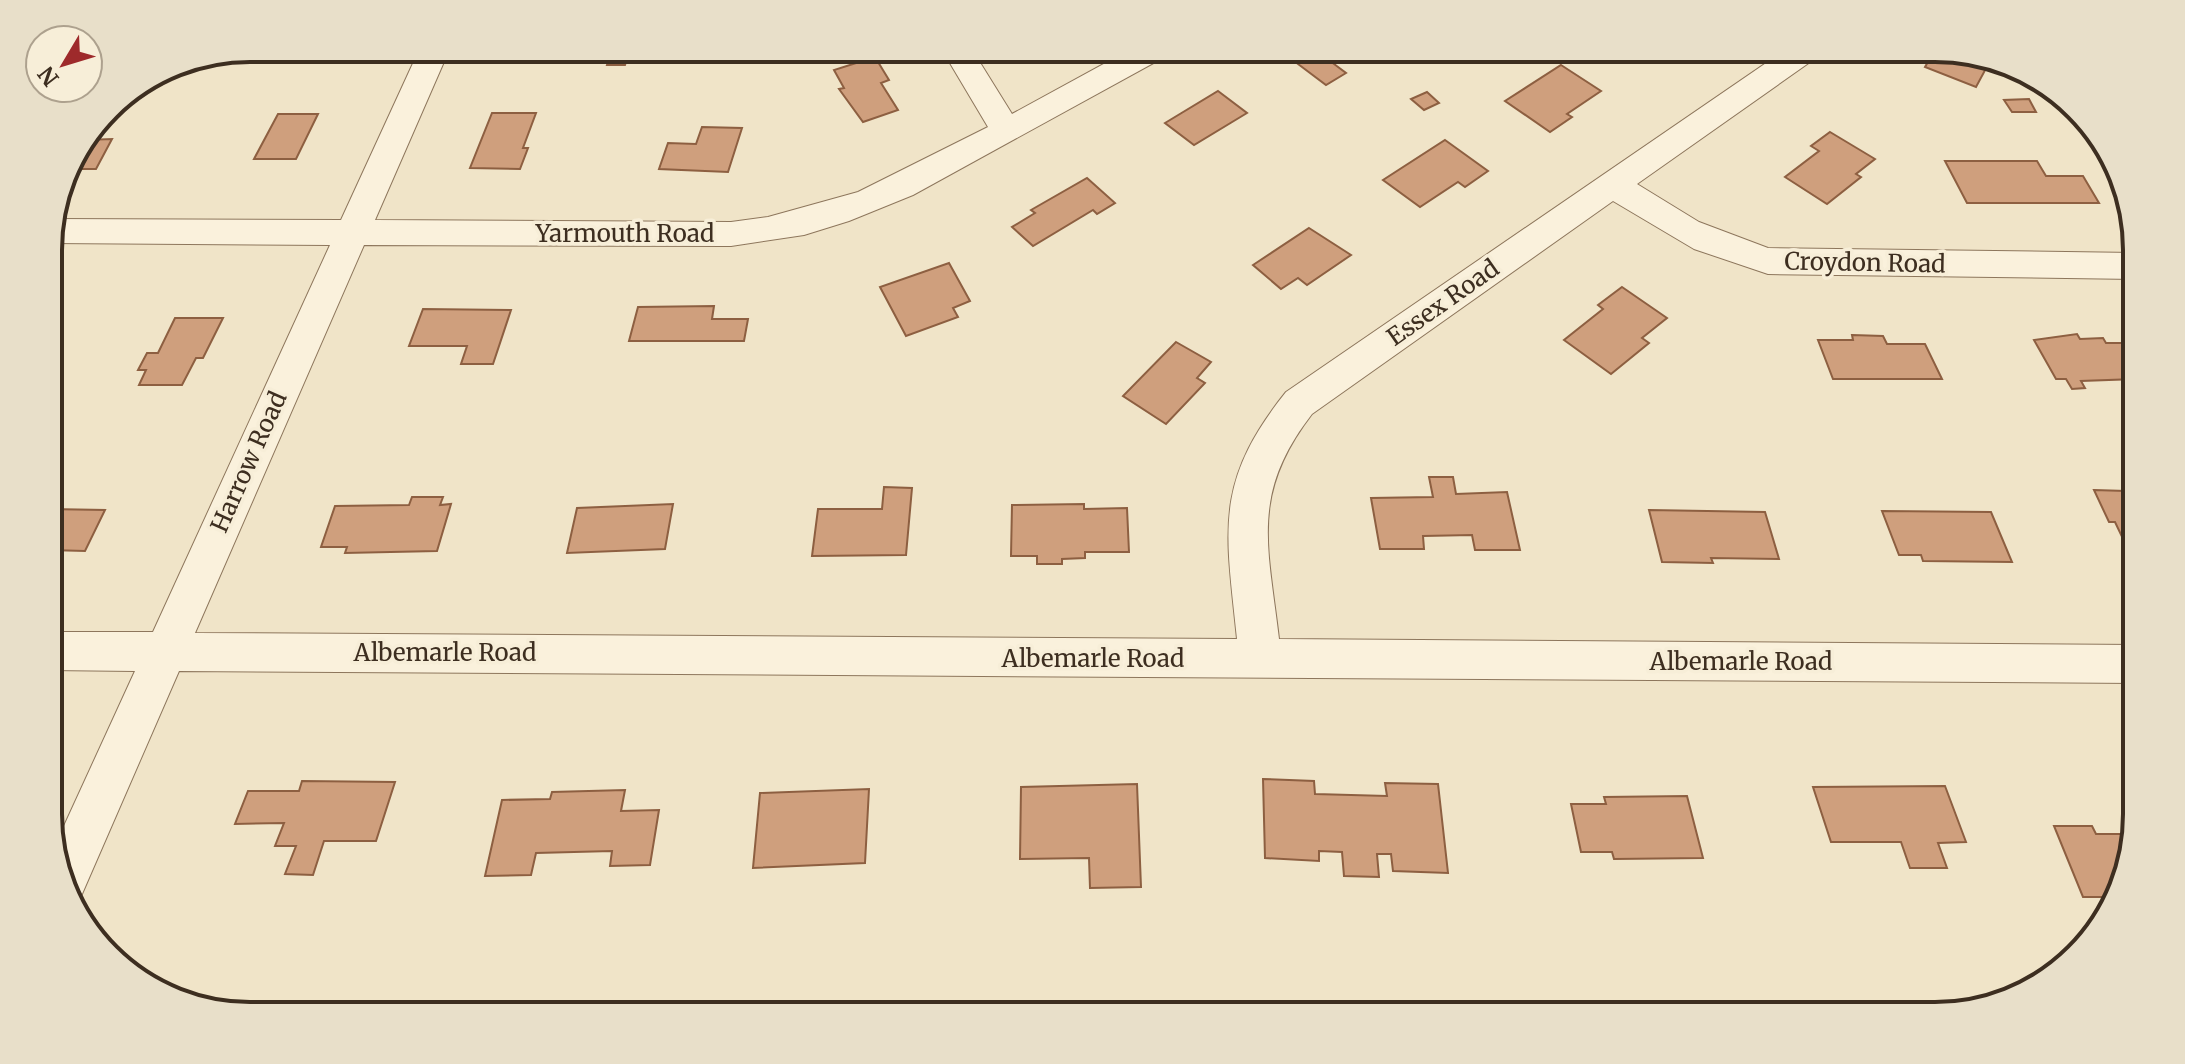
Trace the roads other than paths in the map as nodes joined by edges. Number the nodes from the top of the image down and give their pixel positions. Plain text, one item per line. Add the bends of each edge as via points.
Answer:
1 (429, 62) edge
2 (965, 62) edge
3 (1132, 62) edge
4 (1789, 62) edge
5 (1007, 131) junction
6 (1614, 185) junction
7 (63, 231) edge
8 (350, 234) junction
9 (2123, 266) edge
10 (62, 651) edge
11 (165, 651) junction
12 (1260, 660) junction
13 (2123, 664) edge
14 (69, 867) edge

1 - 8 street, Harrow Road
2 - 5 street
3 - 5 street, Yarmouth Road
4 - 6 street, Essex Road
5 - 8 street, Yarmouth Road via 870,203 775,231
6 - 9 street, Croydon Road via 1697,238 1768,261
6 - 12 street, Essex Road via 1299,403 1271,437 1251,489
7 - 8 street, Yarmouth Road
8 - 11 street, Harrow Road
10 - 11 street, Albemarle Road
11 - 12 street, Albemarle Road
11 - 14 street, Harrow Road
12 - 13 street, Albemarle Road

